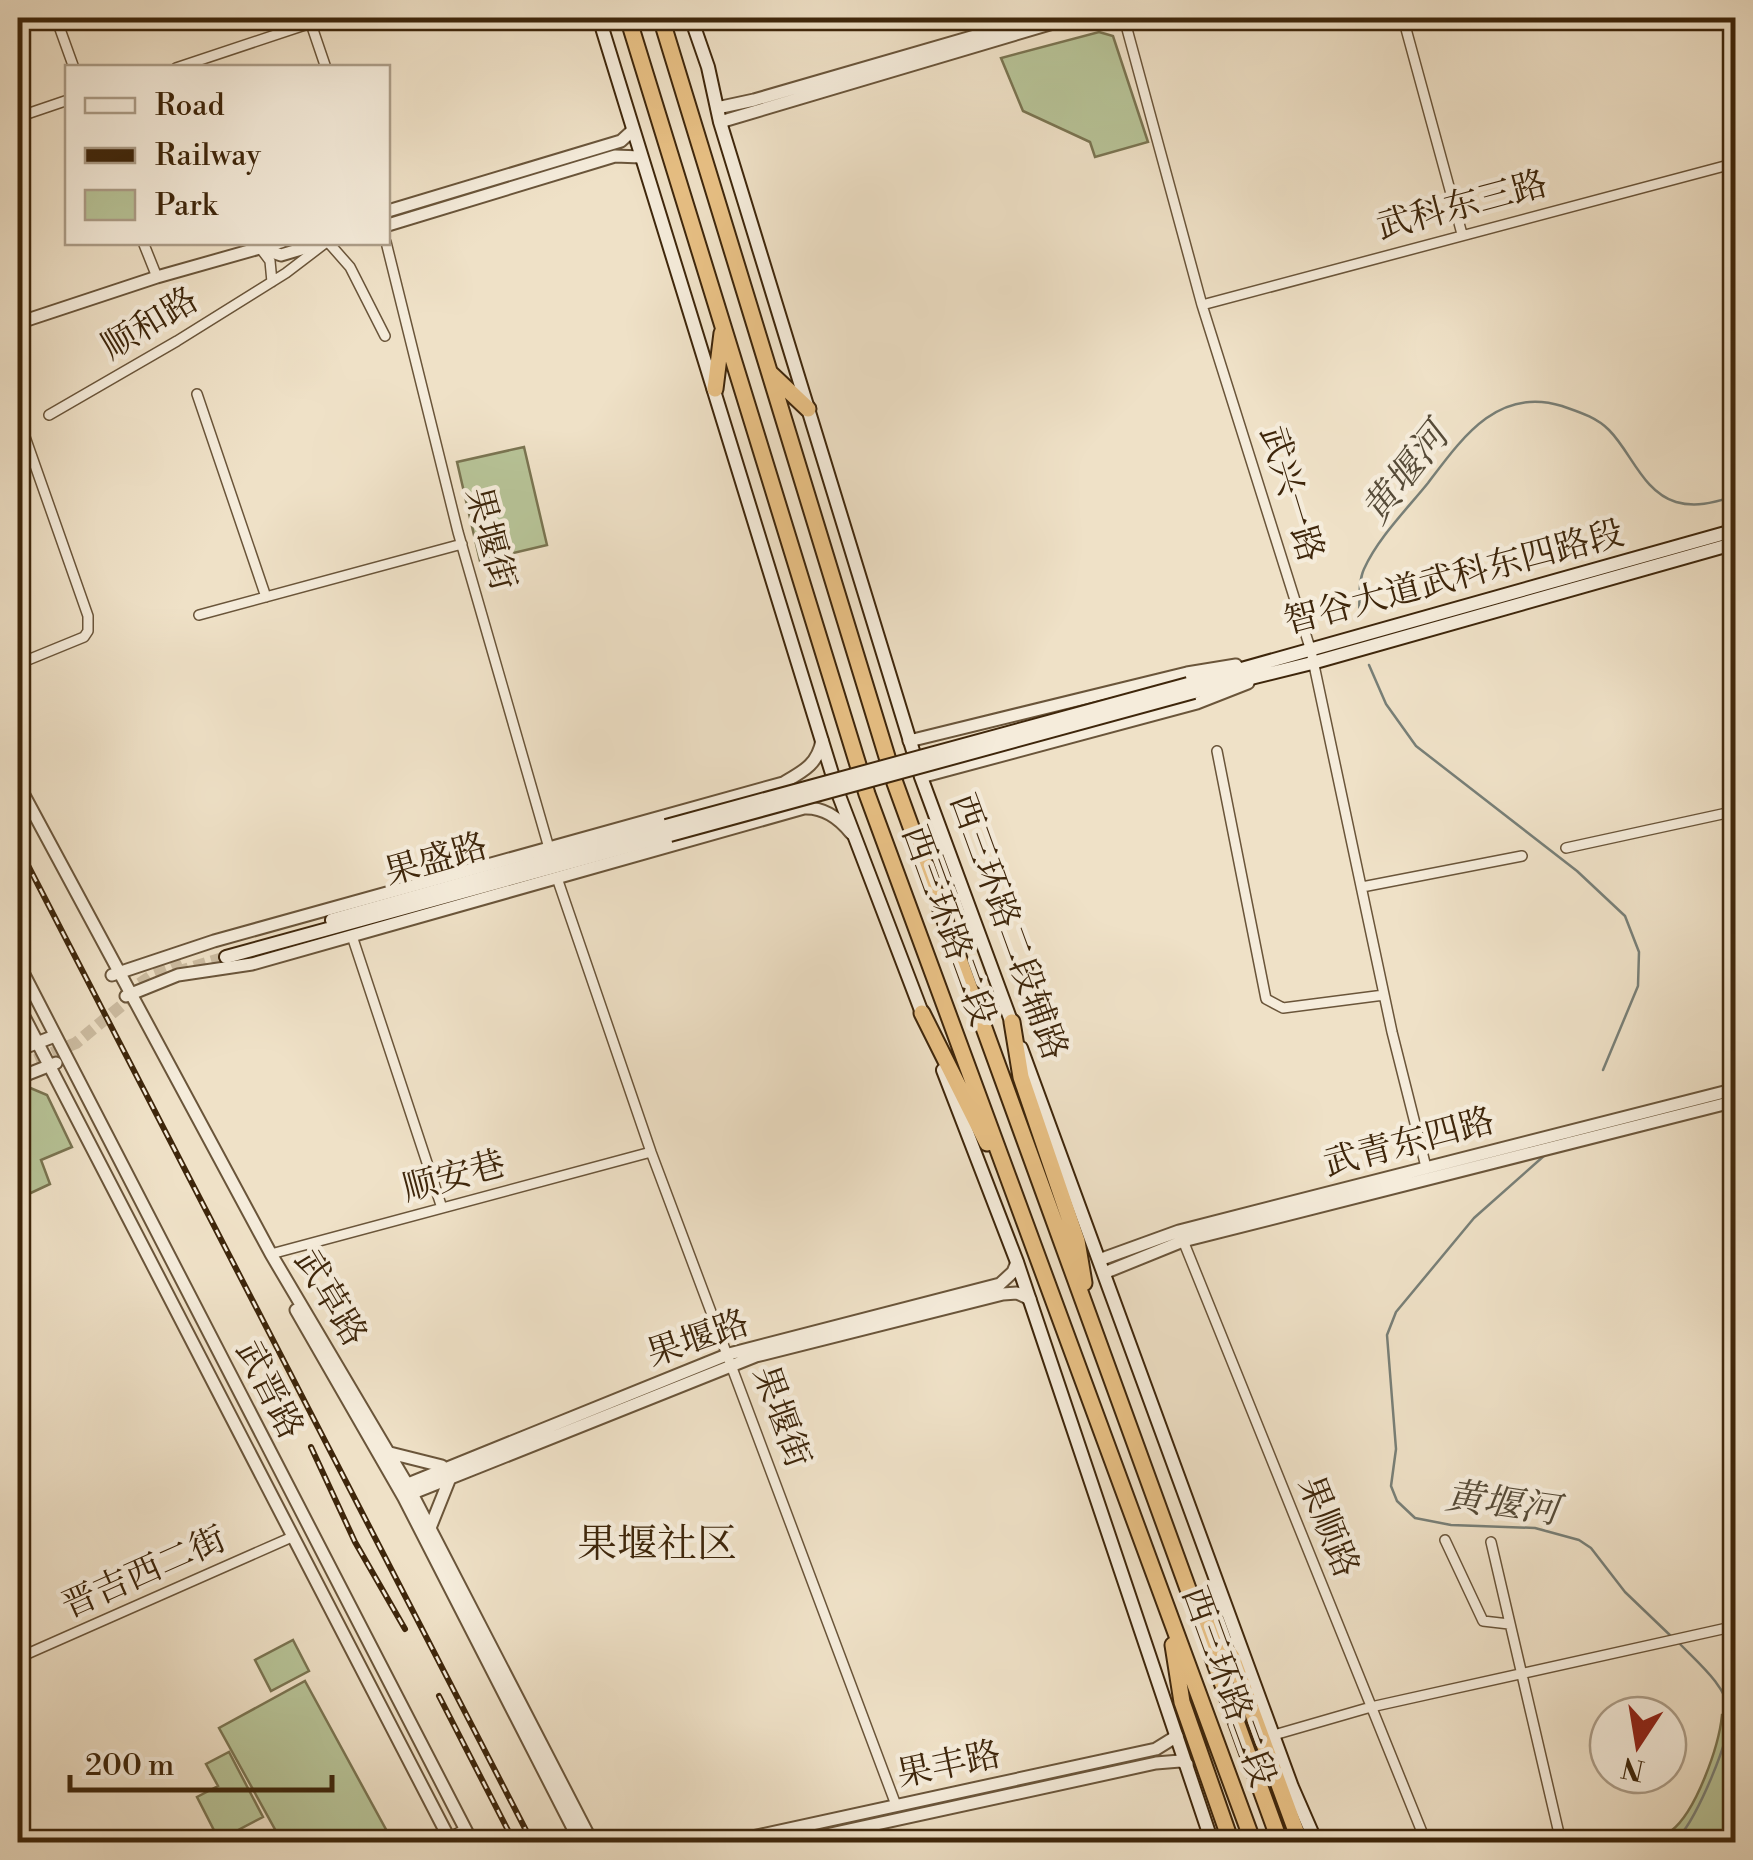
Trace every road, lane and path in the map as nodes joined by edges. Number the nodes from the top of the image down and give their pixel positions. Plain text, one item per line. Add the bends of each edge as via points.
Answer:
1 (56, 18) edge
2 (599, 18) edge
3 (618, 18) edge
4 (628, 18) edge
5 (664, 18) edge
6 (691, 18) edge
7 (1036, 18) edge
8 (1070, 18) edge
9 (1124, 18) edge
10 (1403, 18) edge
11 (310, 20) edge
12 (73, 65) edge
13 (184, 65) edge
14 (325, 65) edge
15 (648, 87) junction
16 (65, 101) edge
17 (718, 115) junction
18 (18, 118) edge
19 (633, 130) junction
20 (641, 158) junction
21 (1736, 162) edge
22 (390, 210) edge
23 (390, 224) edge
24 (1462, 234) junction
25 (144, 245) edge
26 (300, 245) edge
27 (322, 245) edge
28 (329, 245) edge
29 (387, 245) edge
30 (273, 248) edge
31 (286, 273) junction
32 (157, 277) junction
33 (272, 282) junction
34 (1202, 305) junction
35 (22, 323) edge
36 (723, 329) junction
37 (385, 336) dead end
38 (769, 372) junction
39 (715, 388) junction
40 (197, 394) dead end
41 (808, 409) junction
42 (49, 414) dead end
43 (18, 417) edge
44 (1736, 530) edge
45 (1736, 542) edge
46 (462, 544) junction
47 (266, 597) junction
48 (199, 615) dead end
49 (1311, 657) junction
50 (1261, 662) junction
51 (18, 664) edge
52 (1271, 674) junction
53 (1191, 688) junction
54 (822, 740) junction
55 (909, 741) junction
56 (1217, 751) dead end
57 (921, 778) junction
58 (18, 784) edge
59 (18, 797) edge
60 (1736, 812) edge
61 (856, 839) junction
62 (548, 848) junction
63 (1566, 848) dead end
64 (1522, 856) dead end
65 (510, 859) junction
66 (557, 878) junction
67 (415, 886) junction
68 (1362, 887) junction
69 (516, 890) junction
70 (455, 891) junction
71 (420, 917) junction
72 (352, 936) junction
73 (224, 954) tunnel mouth
74 (18, 963) edge
75 (114, 974) junction
76 (129, 995) junction
77 (1384, 995) junction
78 (18, 1006) edge
79 (922, 1013) junction
80 (1012, 1022) junction
81 (55, 1036) junction
82 (37, 1042) junction
83 (18, 1050) edge
84 (67, 1059) junction
85 (51, 1066) junction
86 (18, 1078) edge
87 (1736, 1088) edge
88 (1736, 1101) edge
89 (651, 1152) junction
90 (1426, 1168) junction
91 (442, 1208) junction
92 (1021, 1209) junction
93 (1181, 1236) junction
94 (272, 1254) junction
95 (1017, 1262) junction
96 (1102, 1266) junction
97 (1030, 1299) junction
98 (1089, 1317) junction
99 (730, 1359) junction
100 (390, 1453) junction
101 (448, 1472) junction
102 (406, 1491) junction
103 (430, 1528) junction
104 (292, 1537) junction
105 (1445, 1540) dead end
106 (1491, 1542) dead end
107 (1194, 1606) junction
108 (1168, 1611) junction
109 (1509, 1624) junction
110 (1736, 1626) edge
111 (18, 1658) edge
112 (1520, 1674) junction
113 (1370, 1707) junction
114 (1274, 1735) junction
115 (1177, 1736) junction
116 (1194, 1759) junction
117 (896, 1805) junction
118 (465, 1830) junction
119 (445, 1841) edge
120 (472, 1842) edge
121 (580, 1842) edge
122 (592, 1842) edge
123 (729, 1842) edge
124 (794, 1842) edge
125 (1212, 1842) edge
126 (1231, 1842) edge
127 (1253, 1842) edge
128 (1280, 1842) edge
129 (1300, 1842) edge
130 (1316, 1842) edge
131 (1426, 1842) edge
132 (1561, 1842) edge

1 - 12 street
2 - 19 main road
3 - 15 highway
4 - 15 highway, 西三环路二段
5 - 38 highway, 西三环路二段
6 - 17 main road, 西三环路二段辅路
7 - 17 street
8 - 17 street
9 - 34 street, 武兴一路
10 - 24 street
11 - 13 street
11 - 14 street
15 - 36 highway, 西三环路二段
16 - 18 street
17 - 41 main road, 西三环路二段辅路
19 - 20 main road
19 - 22 street via 620,141
20 - 23 street via 615,156
20 - 39 main road
21 - 24 street, 武科东三路
24 - 34 street, 武科东三路
25 - 32 street
26 - 30 street, 顺和路
27 - 31 street, 顺和路
28 - 37 street via 350,267
29 - 46 street, 果堰街
30 - 31 street
30 - 32 street, 顺和路
30 - 33 street via 266,253
31 - 33 street, 顺和路
32 - 35 street, 顺和路
33 - 42 street, 顺和路
34 - 49 street, 武兴一路
36 - 39 highway
36 - 92 highway, 西三环路二段 via 867,794
38 - 41 highway
38 - 98 highway, 西三环路二段 via 895,783
39 - 54 main road
40 - 47 street
41 - 55 main road, 西三环路二段辅路
43 - 51 street via 88,631
44 - 49 main road, 智谷大道武科东四路段
45 - 49 main road, 智谷大道武科东四路段
46 - 47 street
46 - 62 street, 果堰街
47 - 48 street
49 - 50 main road, 智谷大道武科东四路段
49 - 52 main road
49 - 68 street, 武兴一路
50 - 53 main road, 智谷大道武科东四路段
50 - 55 street via 1187,673
52 - 53 main road
52 - 57 street via 1197,703
53 - 70 main road, 果盛路, bridge
54 - 61 main road
54 - 62 street via 817,759 783,783
55 - 57 main road, 西三环路二段辅路
56 - 77 street via 1266,999 1284,1008
57 - 80 main road, 西三环路二段辅路
58 - 75 street, 武草路
59 - 75 street, 武草路
60 - 63 street
61 - 66 street via 835,817 804,808
61 - 79 main road
62 - 65 street
64 - 68 street
65 - 67 street
65 - 70 street
66 - 69 street
66 - 89 street, 果堰街
67 - 70 street
67 - 75 street
68 - 77 street, 武兴一路
69 - 70 street
69 - 71 street
70 - 71 street
70 - 73 main road, 果盛路
71 - 72 street
72 - 76 street via 226,970 178,975
72 - 91 street
74 - 81 street, 武晋路
75 - 76 street, 武草路
76 - 94 street, 武草路
76 - 102 street, 武草路 via 261,1251
77 - 90 street, 武兴一路
78 - 82 street, 武晋路
79 - 92 highway
79 - 95 main road
80 - 96 main road, 西三环路二段辅路
80 - 98 highway via 1020,1076 1077,1241
81 - 82 street
81 - 84 street, 武晋路
82 - 83 street
82 - 85 street, 武晋路
84 - 85 street
84 - 118 street, 武晋路
85 - 86 street
85 - 104 street, 武晋路
87 - 90 street, 武青东四路
88 - 93 street, 武青东四路
89 - 91 street, 顺安巷
89 - 99 street, 果堰街
90 - 93 street, 武青东四路
91 - 94 street, 顺安巷
92 - 108 highway, 西三环路二段
93 - 96 street, 武青东四路
93 - 113 street, 果顺路
94 - 100 street, 武草路
95 - 97 main road
95 - 99 street, 果堰路 via 1000,1284
96 - 114 main road, 西三环路二段辅路
97 - 99 street, 果堰路 via 1003,1294
97 - 115 main road
98 - 107 highway, 西三环路二段
99 - 101 street, 果堰路
99 - 117 street, 果堰街
100 - 101 street
100 - 102 street, 武草路
101 - 102 street, 果堰路
101 - 103 street
102 - 103 street, 武草路
102 - 121 street, 武草路
103 - 122 street, 武草路
104 - 111 street, 晋吉西二街
104 - 119 street, 武晋路
105 - 109 street via 1483,1621
106 - 109 street
107 - 128 highway, 西三环路二段
107 - 129 highway via 1232,1658
108 - 116 highway
108 - 127 highway, 西三环路二段
109 - 112 street
110 - 112 street
112 - 113 street
112 - 132 street
113 - 114 street
113 - 131 street, 果顺路
114 - 130 main road, 西三环路二段辅路
115 - 116 main road
115 - 117 street, 果丰路 via 1156,1749
116 - 124 street, 果丰路
116 - 125 main road
116 - 126 highway
117 - 123 street, 果丰路
118 - 119 street
118 - 120 street, 武晋路

